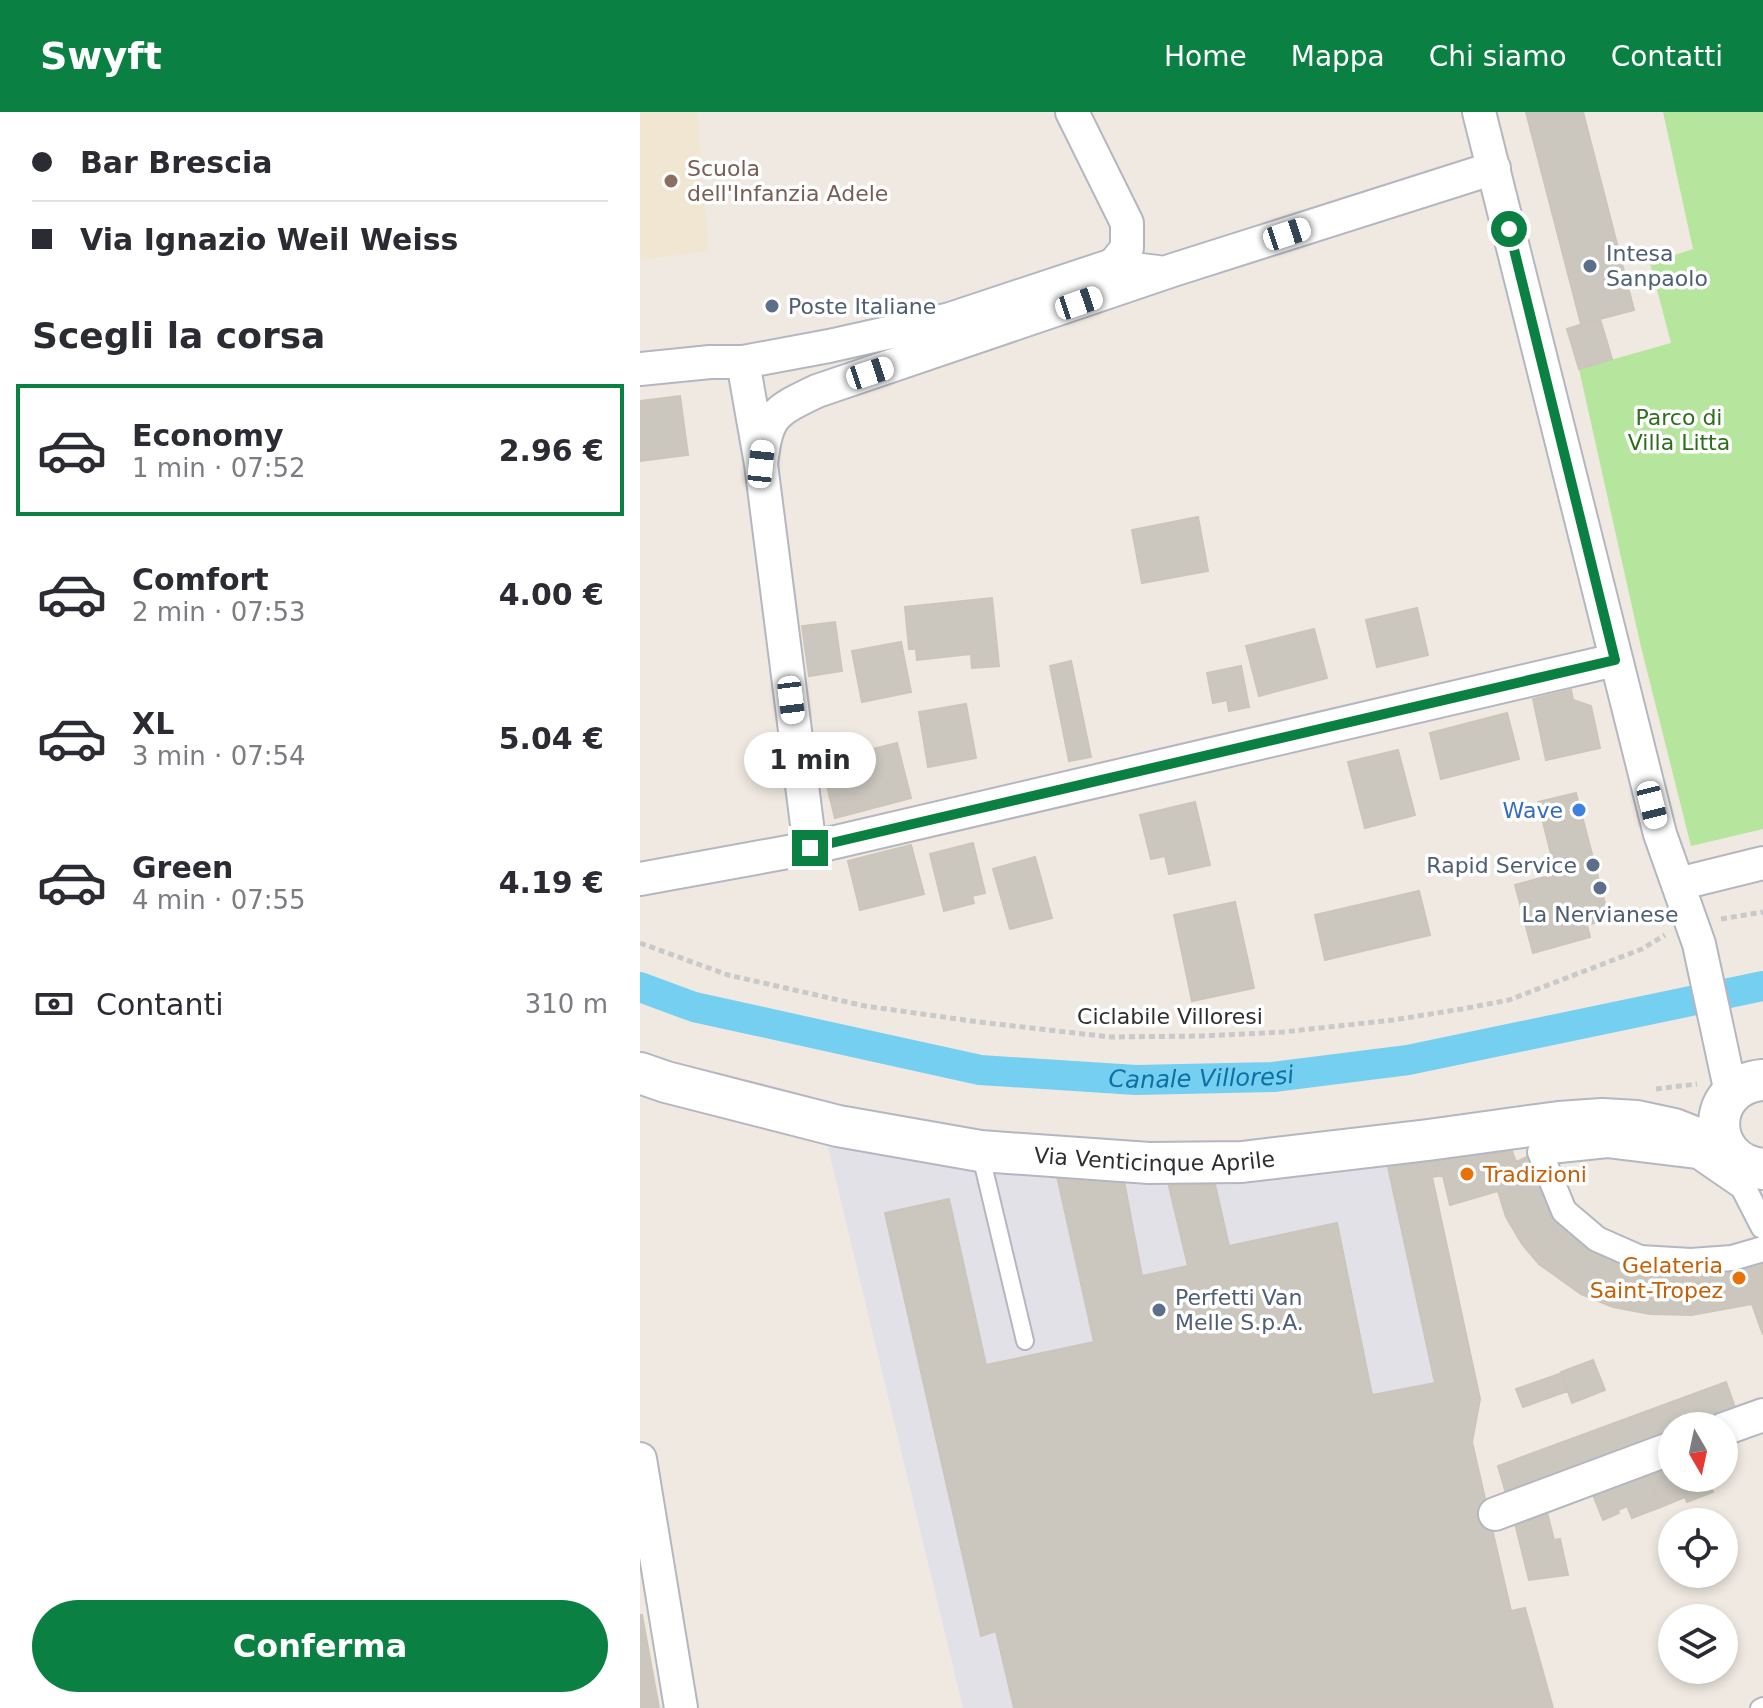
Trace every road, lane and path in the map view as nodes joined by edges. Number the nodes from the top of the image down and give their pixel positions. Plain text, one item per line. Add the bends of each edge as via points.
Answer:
1 (1072, 112) edge
2 (1479, 112) edge
3 (1494, 168) junction
4 (1110, 279) junction
5 (796, 352) junction
6 (743, 362) junction
7 (640, 369) edge
8 (805, 397) junction
9 (761, 464) junction
10 (1615, 660) junction
11 (810, 848) junction
12 (1763, 863) edge
13 (640, 879) edge
14 (1678, 884) junction
15 (1763, 912) edge
16 (1696, 934) junction
17 (640, 943) edge
18 (640, 1073) edge
19 (1642, 1091) dead end
20 (1738, 1122) edge
21 (980, 1151) junction
22 (1763, 1226) edge
23 (1763, 1249) edge
24 (1025, 1341) dead end
25 (1763, 1415) edge
26 (1738, 1424) edge
27 (1658, 1453) edge
28 (640, 1459) edge
29 (1495, 1514) dead end
30 (681, 1708) edge

1 - 4 street via 1127,223 1127,248
2 - 3 street
3 - 4 street via 1165,273
3 - 10 street
4 - 5 street
4 - 8 street
5 - 6 street
5 - 8 street via 793,364
6 - 7 street
6 - 9 street
8 - 9 street via 771,421
9 - 11 street
10 - 11 street
10 - 14 street
11 - 13 street
12 - 14 street
14 - 16 street
15 - 16 path, Ciclabile Villoresi
16 - 17 path, Ciclabile Villoresi via 1675,929 1642,949 1509,1000 1462,1009 1283,1032 1110,1037 865,1006 728,975
16 - 20 street
18 - 21 street, Via Venticinque Aprile via 838,1126
19 - 20 path via 1697,1084
20 - 21 street, Via Venticinque Aprile via 1700,1121 1674,1129 1637,1121 1559,1122 1242,1162 1149,1163
21 - 24 lane
22 - 23 street via 1743,1187 1698,1156 1608,1145 1540,1152 1564,1211 1597,1239 1640,1258 1691,1261
25 - 26 street
27 - 29 street
28 - 30 street

